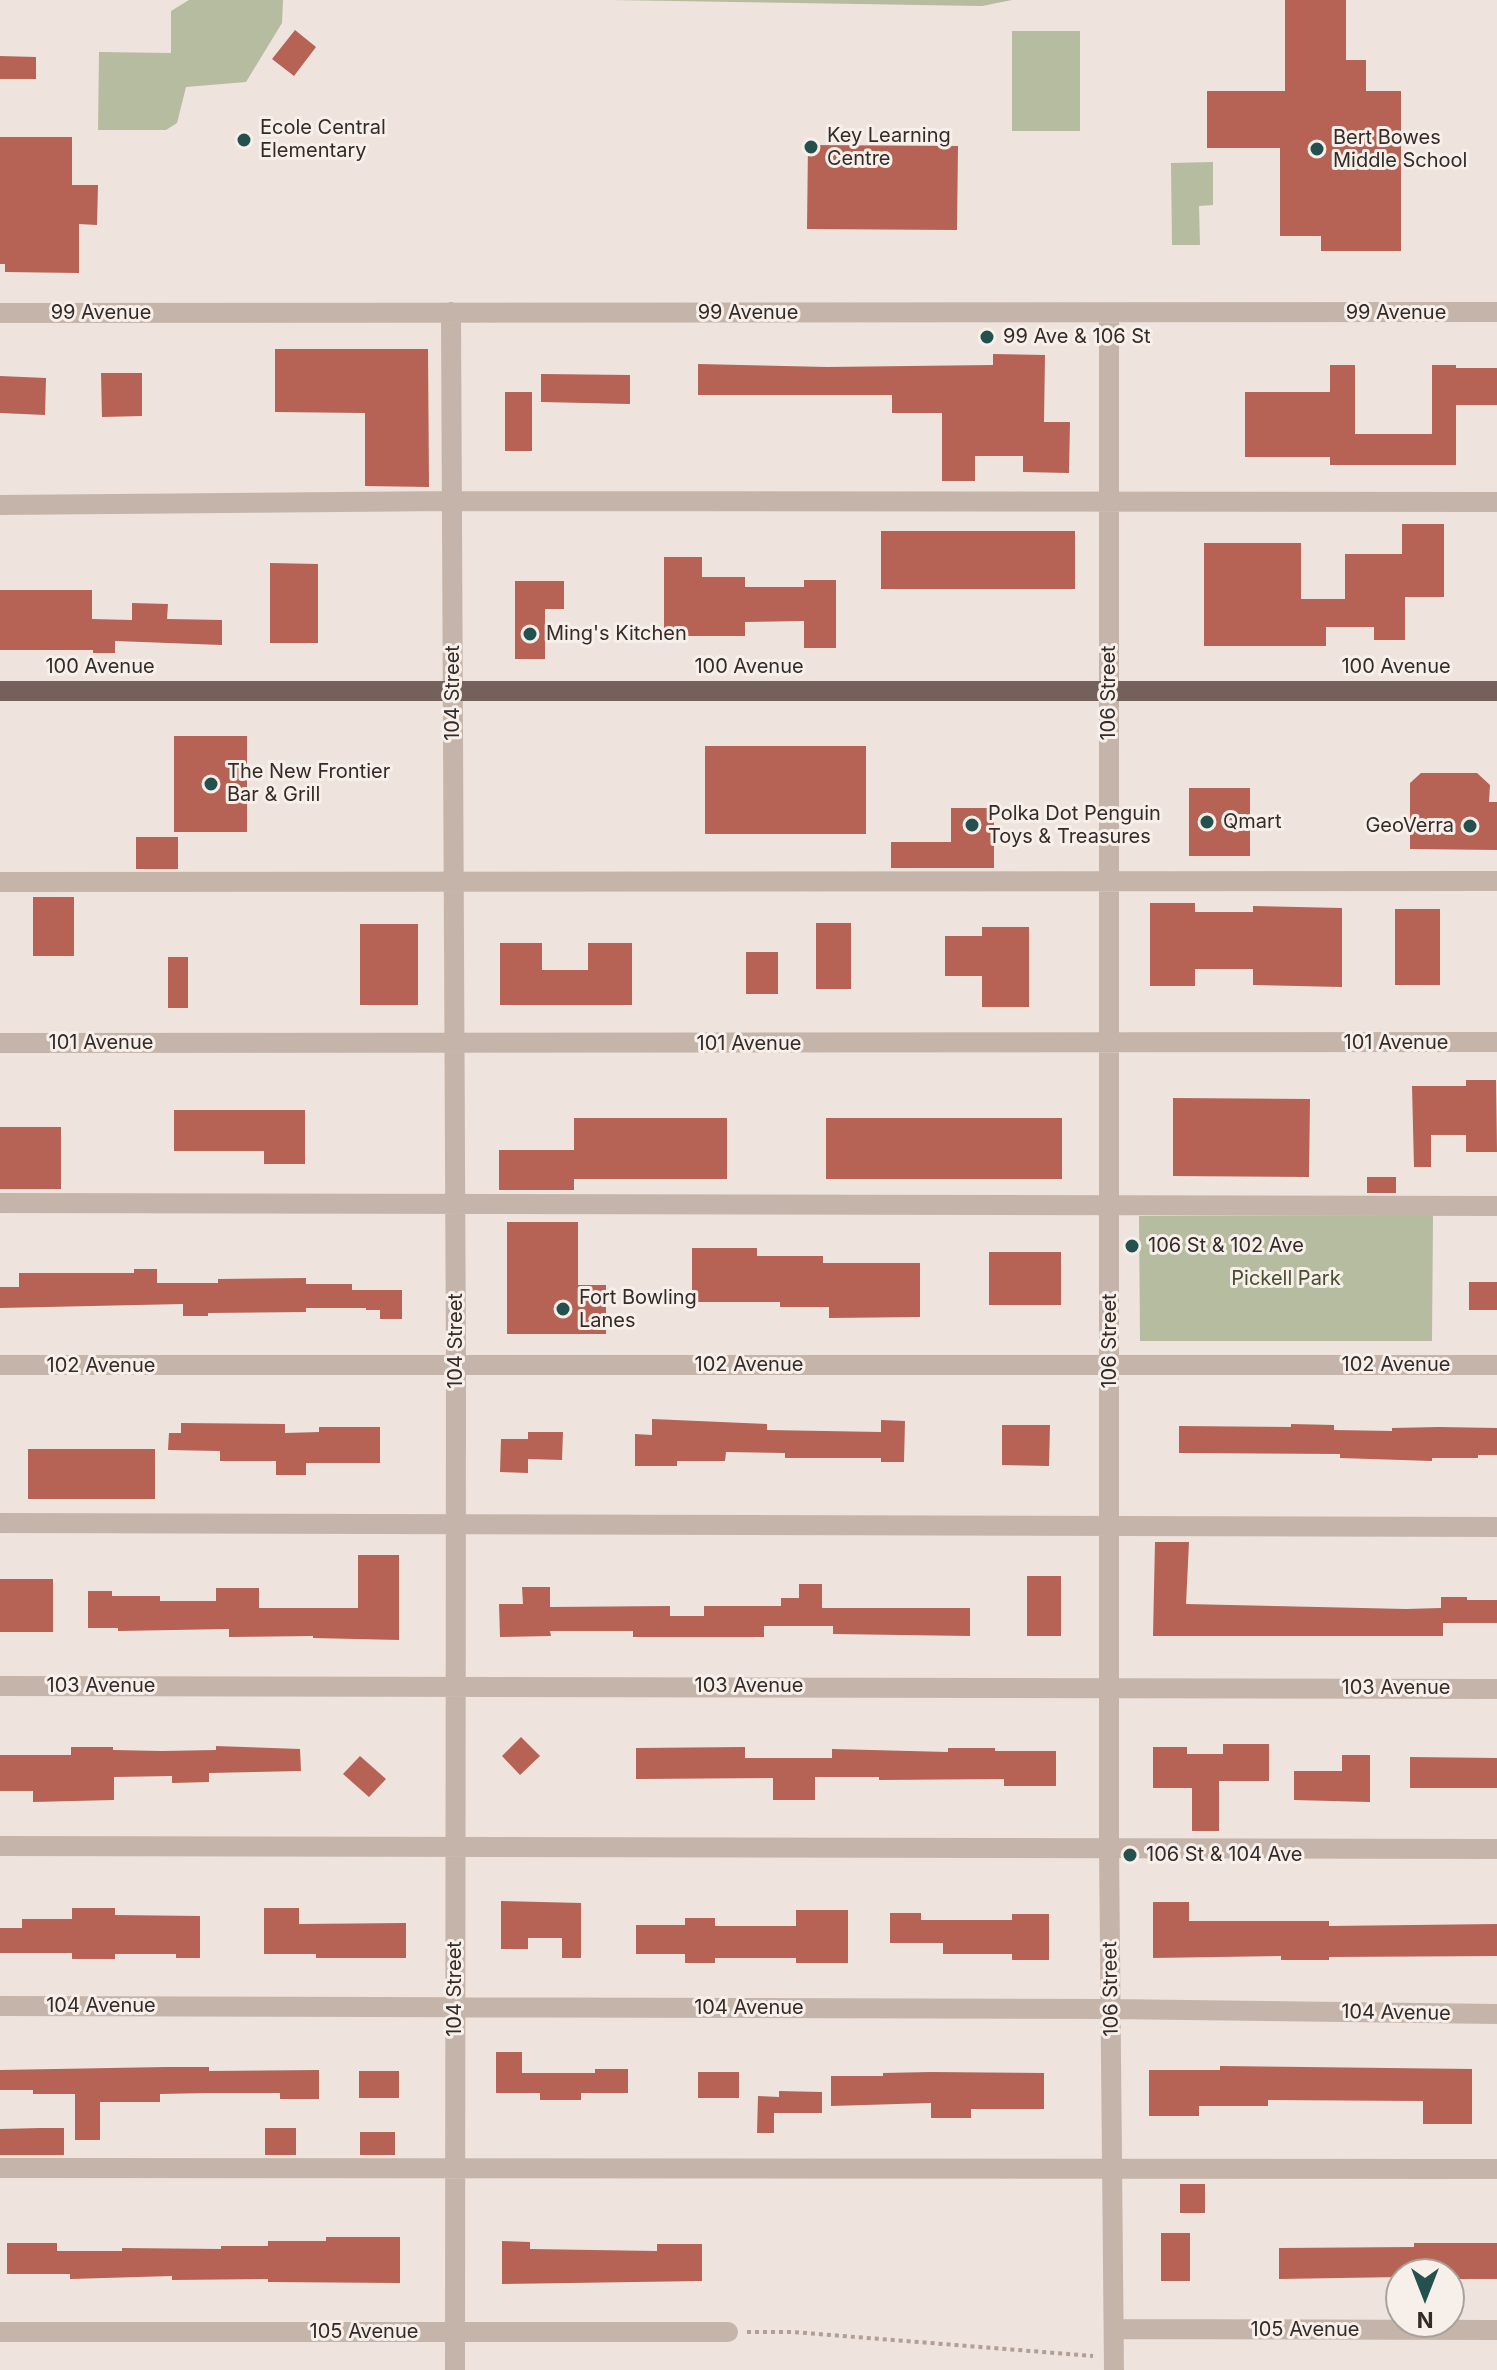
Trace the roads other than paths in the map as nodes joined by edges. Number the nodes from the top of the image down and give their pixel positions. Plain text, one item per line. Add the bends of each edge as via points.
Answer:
1 (451, 312) junction
2 (1497, 312) edge
3 (0, 313) edge
4 (1109, 313) junction
5 (453, 501) junction
6 (1109, 502) junction
7 (1497, 502) edge
8 (0, 505) edge
9 (453, 690) junction
10 (0, 691) edge
11 (1108, 691) junction
12 (1497, 691) edge
13 (1109, 880) junction
14 (1497, 881) edge
15 (0, 882) edge
16 (455, 882) junction
17 (1497, 1042) edge
18 (0, 1043) edge
19 (1109, 1043) junction
20 (455, 1044) junction
21 (0, 1203) edge
22 (455, 1203) junction
23 (1110, 1205) junction
24 (1497, 1206) edge
25 (1110, 1364) junction
26 (0, 1365) edge
27 (1497, 1365) edge
28 (456, 1366) junction
29 (0, 1523) edge
30 (456, 1524) junction
31 (1109, 1527) junction
32 (1497, 1527) edge
33 (0, 1686) edge
34 (455, 1686) junction
35 (1109, 1686) junction
36 (1497, 1689) edge
37 (0, 1846) edge
38 (455, 1846) junction
39 (1109, 1847) junction
40 (1497, 1849) edge
41 (0, 2006) edge
42 (455, 2007) junction
43 (1111, 2009) junction
44 (1497, 2014) edge
45 (454, 2166) junction
46 (1113, 2167) junction
47 (0, 2168) edge
48 (1497, 2169) edge
49 (1114, 2329) junction
50 (1497, 2330) edge
51 (0, 2332) edge
52 (455, 2332) junction
53 (728, 2332) road end
54 (1114, 2364) edge
55 (455, 2370) edge

1 - 3 street, 99 Avenue
1 - 4 street, 99 Avenue
1 - 5 street, 104 Street
2 - 4 street, 99 Avenue
4 - 6 street, 106 Street
5 - 6 street
5 - 8 street
5 - 9 street, 104 Street
6 - 7 street
6 - 11 street, 106 Street
9 - 10 main road, 100 Avenue
9 - 11 main road, 100 Avenue
9 - 16 street, 104 Street
11 - 12 main road, 100 Avenue
11 - 13 street, 106 Street
13 - 14 street
13 - 16 street
13 - 19 street, 106 Street
15 - 16 street
16 - 20 street, 104 Street
17 - 19 street, 101 Avenue
18 - 20 street, 101 Avenue
19 - 20 street, 101 Avenue
19 - 23 street, 106 Street
20 - 22 street, 104 Street
21 - 22 street
22 - 23 street
22 - 28 street, 104 Street
23 - 24 street
23 - 25 street, 106 Street
25 - 27 street, 102 Avenue
25 - 28 street, 102 Avenue
25 - 31 street, 106 Street
26 - 28 street, 102 Avenue
28 - 30 street, 104 Street
29 - 30 street
30 - 31 street
30 - 34 street, 104 Street
31 - 32 street
31 - 35 street, 106 Street
33 - 34 street, 103 Avenue
34 - 35 street, 103 Avenue
34 - 38 street, 104 Street
35 - 36 street, 103 Avenue
35 - 39 street, 106 Street
37 - 38 street
38 - 39 street
38 - 42 street, 104 Street
39 - 40 street
39 - 43 street, 106 Street
41 - 42 street, 104 Avenue
42 - 43 street, 104 Avenue
42 - 45 street, 104 Street
43 - 44 street, 104 Avenue
43 - 46 street, 106 Street
45 - 46 street
45 - 47 street
45 - 52 street, 104 Street
46 - 48 street
46 - 49 street, 106 Street
49 - 50 street, 105 Avenue
49 - 54 street, 106 Street
51 - 52 street, 105 Avenue
52 - 53 street, 105 Avenue
52 - 55 street, 104 Street

